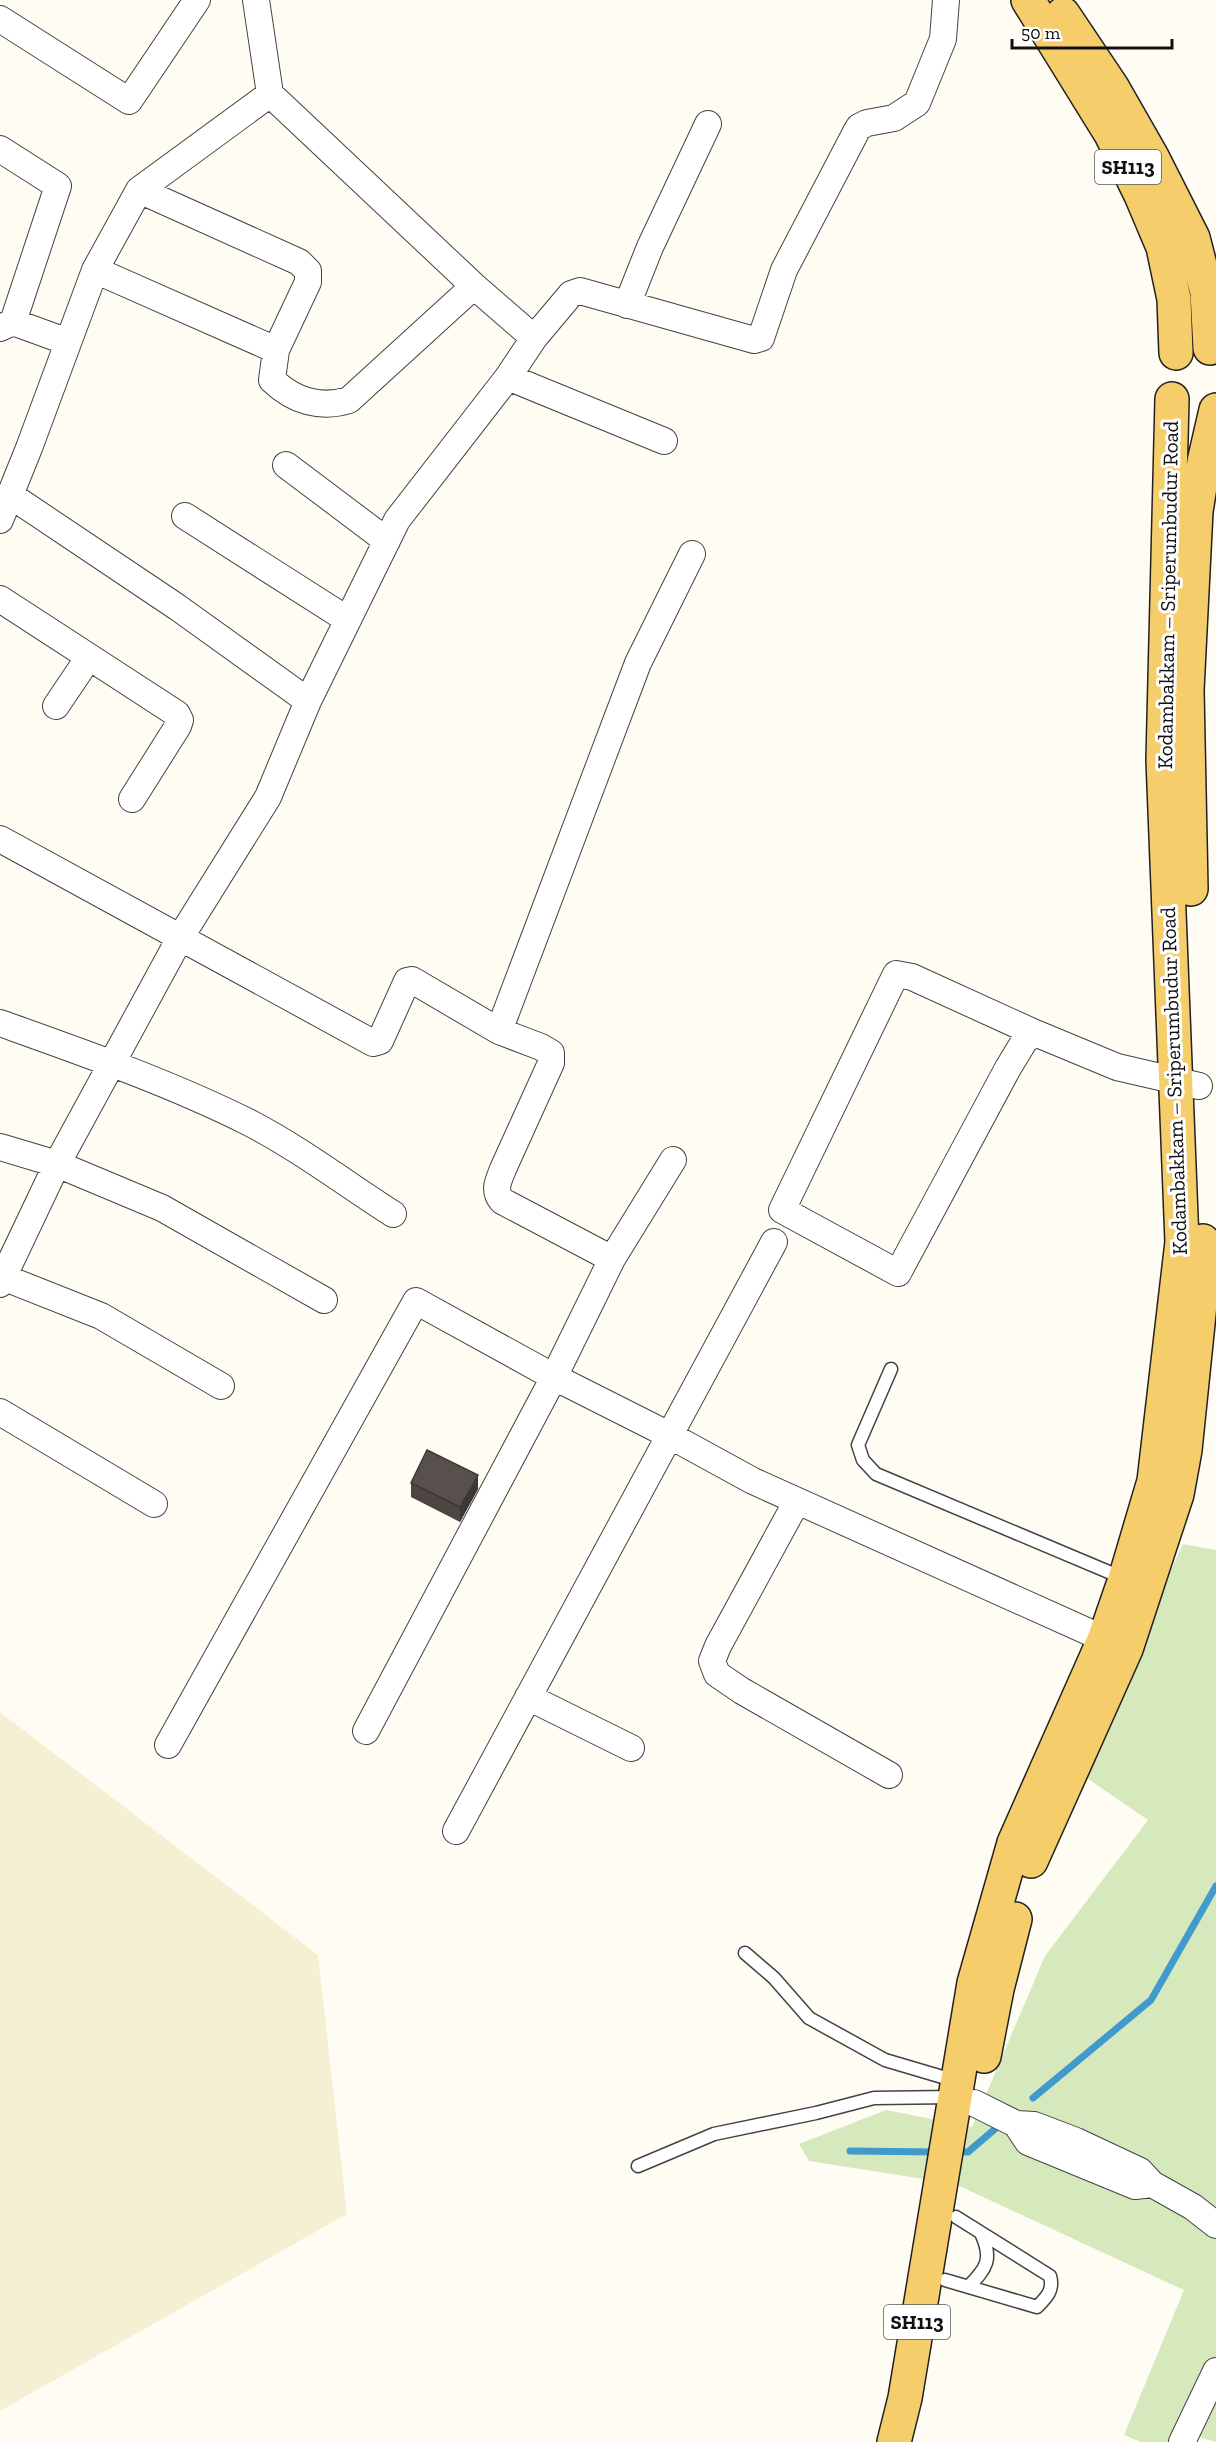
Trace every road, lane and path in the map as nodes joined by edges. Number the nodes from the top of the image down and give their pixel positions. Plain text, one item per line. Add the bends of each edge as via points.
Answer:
1 (256, 0) edge
2 (946, 0) edge
3 (1028, 0) edge
4 (1053, 0) edge
5 (185, 4) edge
6 (0, 19) edge
7 (270, 94) junction
8 (708, 124) dead end
9 (0, 149) edge
10 (139, 189) junction
11 (95, 270) junction
12 (474, 286) junction
13 (627, 305) junction
14 (6, 325) edge
15 (534, 338) junction
16 (68, 342) junction
17 (1213, 349) edge
18 (276, 350) junction
19 (1176, 353) junction
20 (508, 377) junction
21 (1172, 399) junction
22 (1216, 408) edge
23 (664, 441) dead end
24 (286, 465) dead end
25 (10, 495) junction
26 (185, 516) dead end
27 (0, 520) edge
28 (387, 541) junction
29 (692, 554) dead end
30 (0, 599) edge
31 (348, 620) junction
32 (89, 657) junction
33 (308, 701) junction
34 (56, 706) dead end
35 (132, 799) dead end
36 (0, 839) edge
37 (180, 938) junction
38 (0, 1023) edge
39 (499, 1030) junction
40 (1035, 1033) junction
41 (112, 1063) junction
42 (1187, 1083) junction
43 (0, 1147) edge
44 (673, 1160) dead end
45 (57, 1164) junction
46 (393, 1214) dead end
47 (774, 1242) dead end
48 (612, 1259) junction
49 (1, 1279) edge
50 (324, 1300) dead end
51 (891, 1369) dead end
52 (554, 1377) junction
53 (221, 1386) dead end
54 (0, 1412) edge
55 (669, 1435) junction
56 (797, 1501) junction
57 (154, 1504) dead end
58 (1125, 1580) junction
59 (1115, 1644) junction
60 (528, 1697) junction
61 (366, 1731) dead end
62 (168, 1745) dead end
63 (631, 1748) dead end
64 (889, 1774) dead end
65 (456, 1831) dead end
66 (745, 1953) dead end
67 (962, 2100) junction
68 (638, 2166) dead end
69 (958, 2214) junction
70 (1216, 2225) edge
71 (957, 2283) junction
72 (1216, 2371) edge
73 (894, 2442) edge
74 (916, 2442) edge
75 (1182, 2442) edge

1 - 7 street
2 - 13 street via 943,39 916,103 894,118 859,127 784,270 761,338 754,340
3 - 19 main road, Kodambakkam – Sriperumbudur Road / SH113 via 1111,134 1146,205 1162,247 1174,299
4 - 17 main road, SH113 via 1112,87 1193,238 1207,292
5 - 6 street via 129,101
7 - 10 street
7 - 12 street
8 - 13 street
9 - 14 street via 58,186
10 - 11 street
10 - 18 street via 299,262 308,271 308,282
11 - 16 street
11 - 18 street
12 - 15 street
12 - 18 street via 343,402 324,406 282,390 272,380
13 - 15 street via 580,291 571,294
14 - 16 street
15 - 20 street
16 - 25 street
17 - 19 main road, SH113 via 1188,346
19 - 21 main road, Kodambakkam – Sriperumbudur Road / SH113 via 1164,378
20 - 23 street
20 - 28 street via 398,519
21 - 22 main road, Kodambakkam – Sriperumbudur Road / SH113 via 1186,410
21 - 42 main road, Kodambakkam – Sriperumbudur Road / SH113 via 1163,760
22 - 42 main road, Kodambakkam – Sriperumbudur Road / SH113 via 1196,511 1187,690
24 - 28 street
25 - 27 street
25 - 33 street
26 - 31 street
28 - 31 street
29 - 39 street via 638,663
30 - 32 street
31 - 33 street
32 - 34 street
32 - 35 street via 177,714 180,720
33 - 37 street via 268,797
36 - 37 street
37 - 39 street via 373,1043 380,1041 406,981 412,980
37 - 41 street
38 - 41 street
39 - 48 street via 551,1053 551,1063 502,1169 497,1194 502,1202
40 - 40 street via 1025,1040 1008,1068 898,1273 782,1210 896,974 912,977
40 - 42 street via 1117,1067
41 - 45 street
41 - 46 street via 251,1124
42 - 58 main road, Kodambakkam – Sriperumbudur Road / SH113 via 1181,1253 1154,1481
42 - 59 main road, Kodambakkam – Sriperumbudur Road / SH113 via 1204,1223 1185,1450 1177,1494
43 - 45 street
44 - 48 street
45 - 49 street
45 - 50 street via 162,1208
47 - 55 street
48 - 52 street
49 - 53 street via 101,1316
51 - 58 lane via 858,1445 863,1460 876,1474
52 - 55 street
52 - 61 street
52 - 62 street via 416,1301
54 - 57 street
55 - 56 street
55 - 60 street
56 - 59 street
56 - 64 street via 712,1661 717,1674 742,1691
58 - 59 main road, Kodambakkam – Sriperumbudur Road / SH113
59 - 67 main road, Kodambakkam – Sriperumbudur Road / SH113 via 1014,1843 974,1983
60 - 63 street
60 - 65 street
66 - 67 lane via 774,1978 809,2018
67 - 68 lane via 874,2098 714,2134
67 - 69 main road, Kodambakkam – Sriperumbudur Road / SH113
67 - 70 street via 1016,2124 1034,2125 1072,2149 1140,2171 1152,2184
69 - 71 main road, Kodambakkam – Sriperumbudur Road / SH113
69 - 71 lane via 1050,2276 1052,2285 1037,2307
69 - 73 main road, Kodambakkam – Sriperumbudur Road / SH113
71 - 74 main road, Kodambakkam – Sriperumbudur Road / SH113
72 - 75 street

